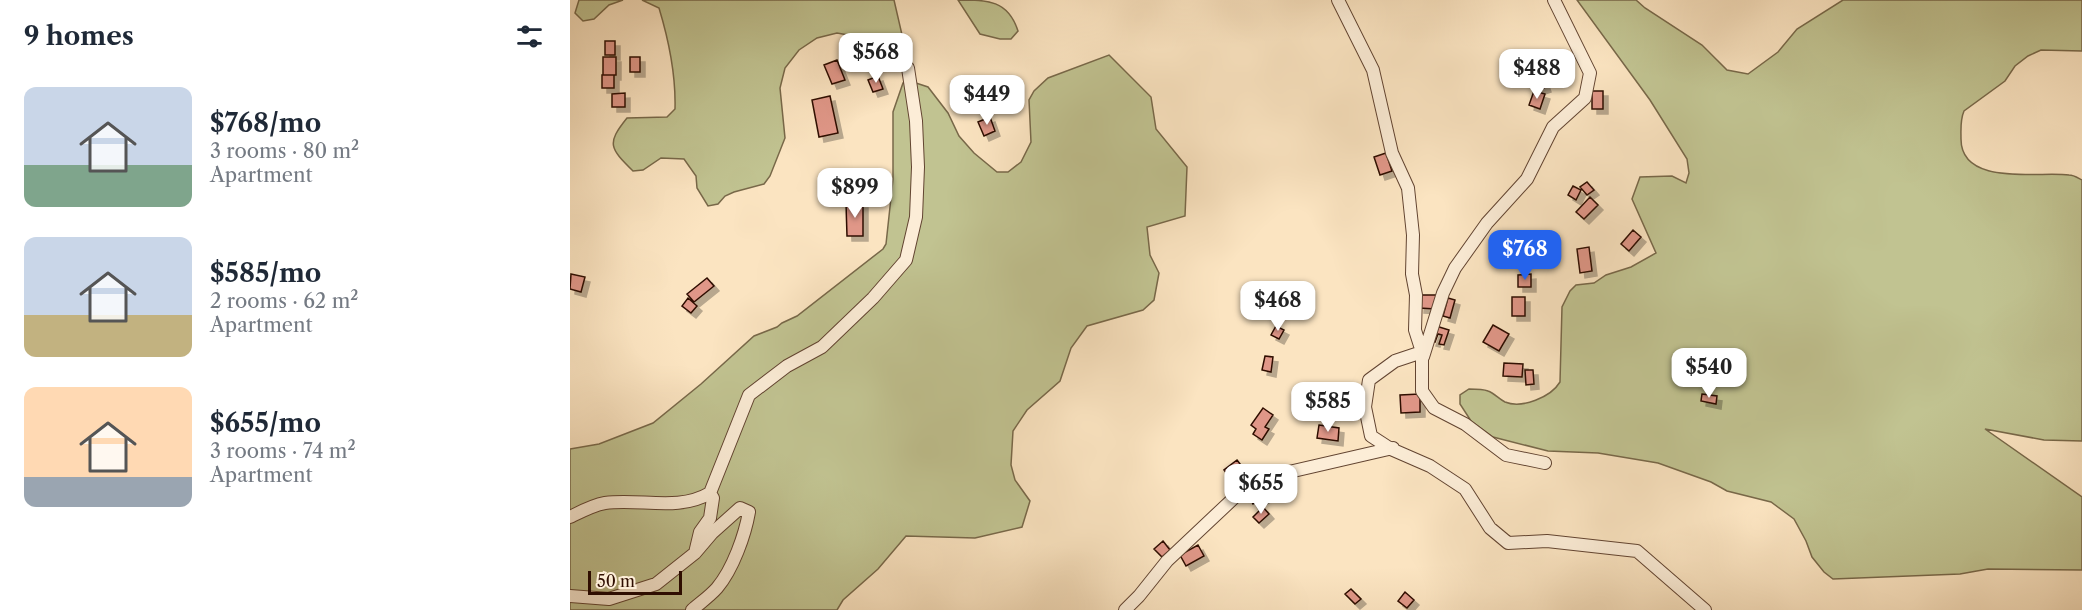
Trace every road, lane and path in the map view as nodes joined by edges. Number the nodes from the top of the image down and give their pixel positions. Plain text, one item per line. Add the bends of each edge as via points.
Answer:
1 (1338, 0) edge
2 (1554, 0) edge
3 (908, 68) dead end
4 (1422, 357) junction
5 (1394, 448) junction
6 (1545, 463) dead end
7 (710, 493) junction
8 (570, 517) edge
9 (695, 553) junction
10 (570, 596) edge
11 (692, 610) edge
12 (1125, 610) edge
13 (1705, 610) edge

1 - 4 street via 1373,70 1392,153 1408,188 1415,330
2 - 4 street via 1590,73 1585,98 1553,127 1527,179 1487,223 1455,268
3 - 7 street via 918,167 916,217 906,260 822,347 787,366 749,395
4 - 5 street via 1395,361 1369,380 1365,406 1371,436
4 - 6 street via 1422,391 1434,408 1465,424 1506,455
5 - 12 street via 1263,478 1236,496 1167,561
5 - 13 street via 1465,489 1490,528 1508,543 1547,541 1637,551
7 - 8 street via 701,499 668,504 604,503
7 - 9 street via 710,518 700,532
9 - 10 street via 656,584 609,599
9 - 11 street via 740,508 749,512 747,527 723,578

